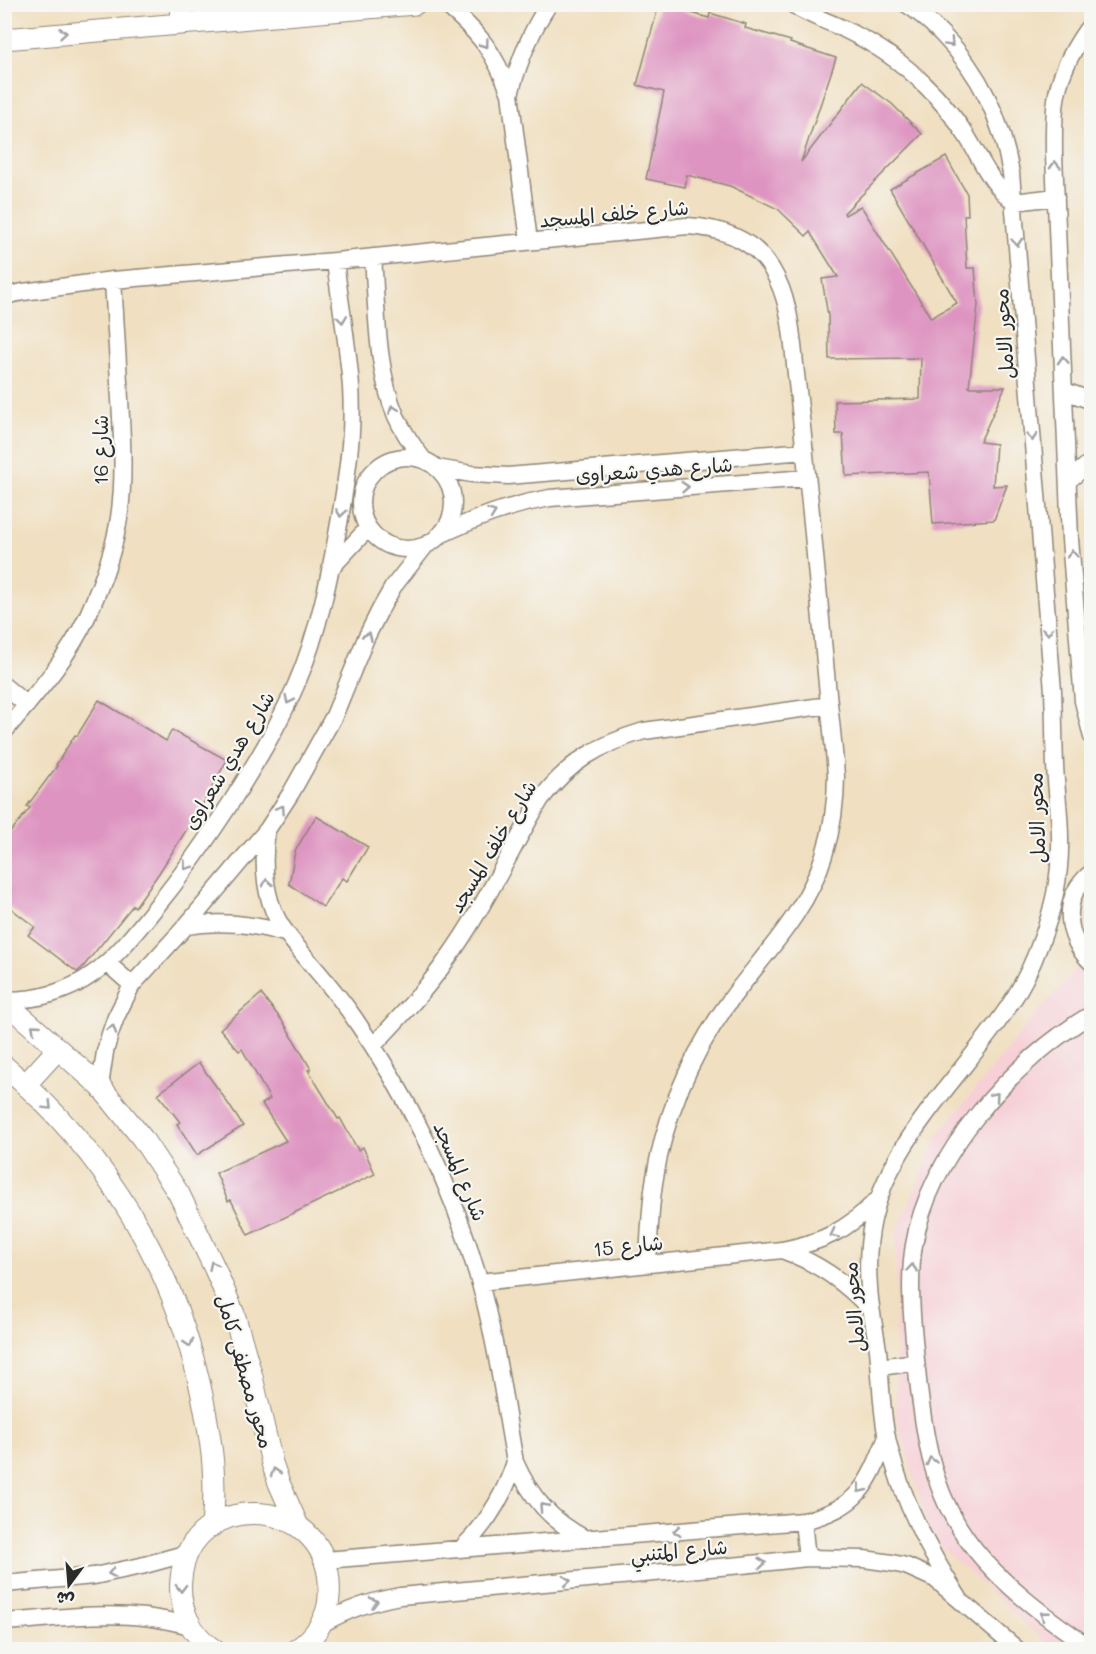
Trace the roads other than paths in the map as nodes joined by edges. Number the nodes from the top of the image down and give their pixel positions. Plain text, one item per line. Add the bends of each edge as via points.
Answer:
1 (415, 4) edge
2 (445, 4) edge
3 (549, 4) edge
4 (792, 4) edge
5 (906, 4) edge
6 (181, 14) edge
7 (1092, 23) edge
8 (4, 39) edge
9 (510, 94) junction
10 (1056, 197) junction
11 (1014, 202) junction
12 (529, 241) junction
13 (373, 257) junction
14 (335, 261) junction
15 (113, 280) junction
16 (4, 297) edge
17 (1065, 391) junction
18 (1092, 401) edge
19 (805, 451) junction
20 (1092, 460) edge
21 (430, 464) junction
22 (348, 467) junction
23 (807, 478) junction
24 (1069, 480) junction
25 (362, 490) junction
26 (368, 528) junction
27 (432, 540) junction
28 (332, 567) junction
29 (4, 686) edge
30 (27, 705) junction
31 (830, 705) junction
32 (4, 732) edge
33 (1092, 737) edge
34 (267, 830) junction
35 (1092, 872) edge
36 (1058, 874) junction
37 (1071, 904) junction
38 (1069, 922) junction
39 (186, 926) junction
40 (285, 933) junction
41 (1040, 944) junction
42 (107, 963) junction
43 (1092, 963) edge
44 (132, 985) junction
45 (4, 1001) edge
46 (1092, 1014) edge
47 (374, 1046) junction
48 (58, 1049) junction
49 (4, 1066) edge
50 (27, 1084) junction
51 (100, 1086) junction
52 (877, 1200) junction
53 (782, 1250) junction
54 (648, 1264) junction
55 (480, 1282) junction
56 (871, 1310) junction
57 (916, 1362) junction
58 (880, 1367) junction
59 (887, 1437) junction
60 (515, 1462) junction
61 (803, 1521) junction
62 (212, 1526) junction
63 (298, 1526) junction
64 (586, 1539) junction
65 (461, 1549) junction
66 (188, 1552) junction
67 (807, 1558) junction
68 (325, 1560) junction
69 (4, 1584) edge
70 (959, 1598) junction
71 (4, 1622) edge
72 (320, 1625) junction
73 (191, 1626) junction
74 (213, 1649) edge
75 (298, 1649) edge
76 (1092, 1649) edge
77 (1018, 1650) edge

1 - 6 street
2 -> 9 street via 478,34 492,53
3 - 9 street via 527,41
4 - 11 street via 845,29 901,63 947,108 995,184
5 -> 11 street, محور الامل via 953,45 985,92 1006,145
8 -> 6 street
10 -> 7 street via 1057,93 1080,37
9 - 12 street
10 - 11 street
17 -> 10 street
11 -> 36 street, محور الامل via 1053,691
12 - 13 street, شارع خلف المسجد
12 - 19 street, شارع خلف المسجد via 687,226 724,232 757,251 770,266 785,300
13 - 14 street, شارع خلف المسجد
21 -> 13 street via 408,439 388,395 382,371
14 - 15 street, شارع خلف المسجد
14 -> 22 street, شارع هدي شعراوى via 351,388
15 - 16 street
15 - 30 street, شارع 16 via 123,443 119,517 111,554 86,619
17 - 18 street
17 - 24 street
19 - 21 street, شارع هدي شعراوى via 508,476 472,474
19 - 23 street, شارع خلف المسجد
20 - 24 street
21 - 25 street via 408,457 392,458 368,476
21 - 27 street via 445,477 453,501 447,526
22 - 25 street
22 -> 28 street, شارع هدي شعراوى
27 -> 23 street, شارع هدي شعراوى via 501,510 550,498
23 - 31 street, شارع خلف المسجد
33 -> 24 street via 1083,701
25 - 26 street via 362,516
26 - 27 street via 387,544 400,548 413,548
26 - 28 street
34 -> 27 street, شارع هدي شعراوى via 334,716 366,638 393,587
28 -> 42 street, شارع هدي شعراوى via 307,655 269,740 177,881
29 - 30 street
30 - 32 street, شارع 16
31 - 47 street, شارع خلف المسجد via 644,731 618,738 572,765 541,799 449,958
31 - 54 street, شارع خلف المسجد via 835,804 824,857 795,917 710,1030 678,1093 661,1144 653,1185
34 - 39 street, شارع هدي شعراوى
40 -> 34 street, شارع المسجد via 266,884
35 - 37 street via 1077,888
36 - 37 street
36 - 41 street, محور الامل
37 - 38 street
38 - 41 street
38 - 43 street via 1073,939
39 - 40 street via 234,923
39 - 44 street, شارع هدي شعراوى
40 - 47 street, شارع المسجد
41 - 52 street, محور الامل via 1008,1008 913,1132
42 - 44 street
42 - 45 street, شارع هدي شعراوى via 60,993
51 -> 44 street, شارع هدي شعراوى via 110,1034
48 -> 45 street, محور مصطفى كامل
57 -> 46 street via 911,1277 914,1245 933,1183 970,1125 1012,1076 1055,1038
47 - 55 street, شارع المسجد via 437,1162
48 - 50 street
48 - 51 street, محور مصطفى كامل
49 - 50 street
50 -> 62 street via 102,1170 147,1242 167,1285 198,1375 212,1443
63 -> 51 street, محور مصطفى كامل via 279,1483 234,1314 215,1269 161,1165
52 -> 53 street, شارع 15 via 862,1216 825,1239
52 - 56 street, محور الامل via 868,1263
53 - 54 street, شارع 15
53 - 56 street, شارع 15 via 815,1264 845,1284
54 - 55 street, شارع 15
55 - 60 street, شارع المسجد
56 - 58 street, محور الامل
57 - 58 street
76 -> 57 street via 992,1569 959,1527 946,1504 928,1453
58 - 59 street, محور الامل
59 -> 61 street, شارع المتنبي via 857,1496 832,1512
59 - 70 street, محور الامل via 913,1516
64 -> 60 street, شارع المسجد via 548,1513 529,1490
60 - 65 street via 489,1518
61 -> 64 street, شارع المتنبي
61 - 67 street
62 - 63 street via 232,1516 255,1512 277,1516
62 - 66 street
63 - 68 street via 314,1541
64 - 65 street, شارع المتنبي
65 - 68 street, شارع المتنبي
66 -> 69 street via 94,1576
66 -> 73 street via 180,1589
67 - 70 street, شارع المتنبي via 899,1564 935,1579
72 -> 67 street, شارع المتنبي via 358,1606 400,1596
68 - 72 street via 330,1582 328,1604
70 - 77 street, شارع المتنبي
71 - 73 street via 121,1615
72 - 75 street
73 - 74 street

